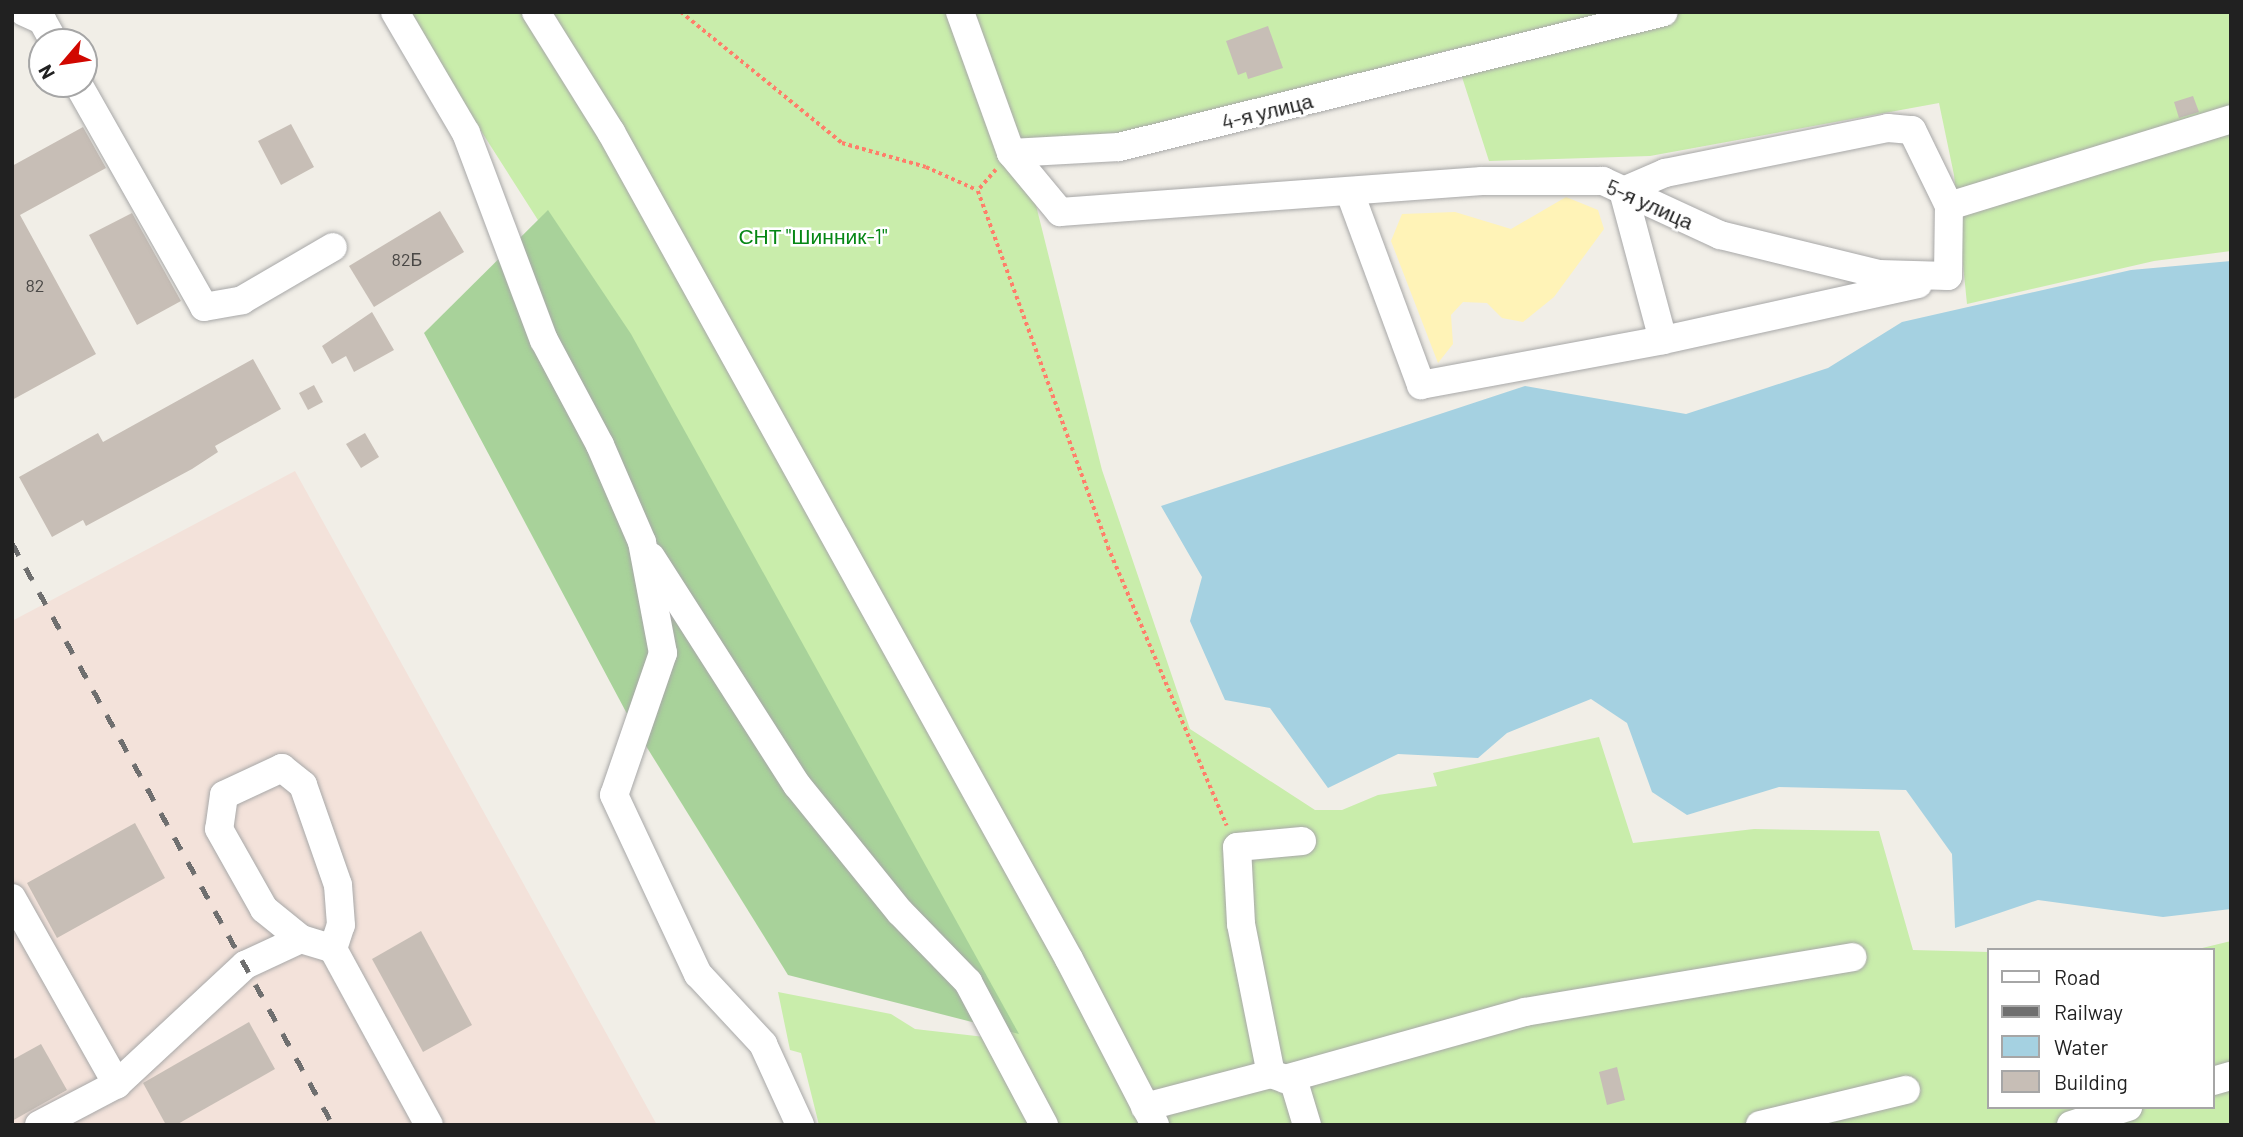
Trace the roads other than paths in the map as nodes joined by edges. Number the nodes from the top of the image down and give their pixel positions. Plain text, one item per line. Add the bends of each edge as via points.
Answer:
1 (24, 12) edge
2 (395, 12) edge
3 (536, 12) edge
4 (960, 12) edge
5 (1664, 12) edge
6 (46, 28) edge
7 (86, 98) edge
8 (2231, 119) edge
9 (1011, 153) junction
10 (1623, 191) junction
11 (1350, 192) junction
12 (1949, 206) junction
13 (333, 247) dead end
14 (1948, 276) junction
15 (1662, 340) junction
16 (642, 542) junction
17 (1302, 841) dead end
18 (12, 898) edge
19 (301, 939) junction
20 (333, 949) junction
21 (1852, 957) dead end
22 (1278, 1076) junction
23 (117, 1084) junction
24 (1906, 1090) dead end
25 (2121, 1109) edge
26 (1150, 1116) edge
27 (39, 1125) edge
28 (429, 1125) edge
29 (800, 1125) edge
30 (1044, 1125) edge
31 (1307, 1125) edge
32 (1759, 1125) edge
33 (2071, 1125) edge

1 - 6 lane via 42,20
2 - 16 lane via 466,133 544,340 600,445
3 - 26 lane via 611,132 1069,959
4 - 9 lane
5 - 9 lane, 4-я улица via 1119,147
7 - 13 lane via 204,307 242,300
8 - 12 lane
9 - 11 lane, 5-я улица via 1060,212
10 - 11 lane, 5-я улица via 1603,181 1482,181
10 - 12 lane via 1665,173 1888,128 1912,130
10 - 14 lane, 5-я улица via 1720,235 1880,274
10 - 15 lane
11 - 15 lane via 1421,385
12 - 14 lane
14 - 15 lane
16 - 29 lane via 663,653 614,795 698,974 763,1044
16 - 30 lane via 797,785 900,912 968,982
17 - 22 lane via 1237,847 1241,924
18 - 23 lane
19 - 20 lane
19 - 20 lane via 264,909 219,829 224,795 282,768 303,785 338,885 341,925
19 - 23 lane via 245,965
20 - 28 lane
21 - 22 lane via 1525,1012
22 - 26 lane
22 - 31 lane via 1294,1082
23 - 27 lane
24 - 32 lane
25 - 33 lane

